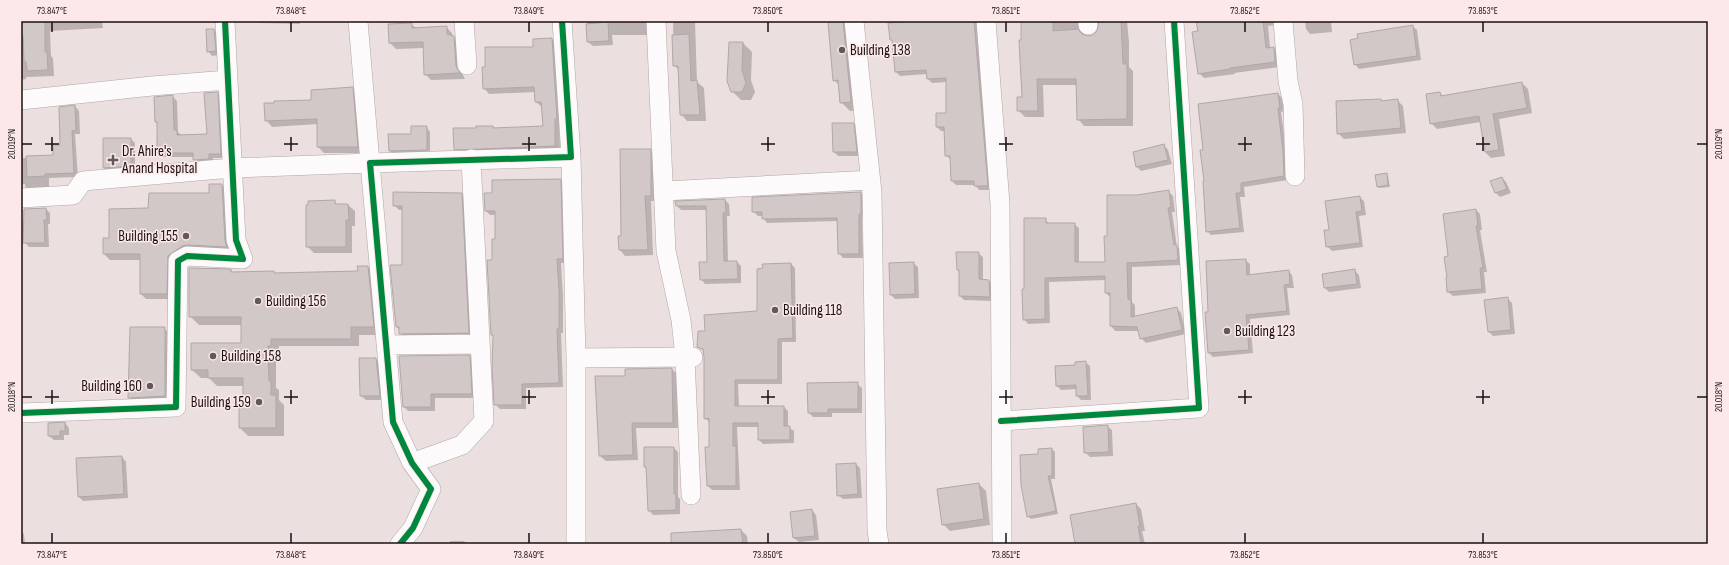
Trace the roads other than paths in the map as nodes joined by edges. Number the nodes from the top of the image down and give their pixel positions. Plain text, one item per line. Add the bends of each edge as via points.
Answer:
1 (225, 21) edge
2 (358, 21) edge
3 (464, 21) edge
4 (562, 21) edge
5 (656, 21) edge
6 (854, 21) edge
7 (986, 21) edge
8 (1174, 21) edge
9 (1283, 21) edge
10 (467, 65) dead end
11 (228, 80) junction
12 (21, 100) edge
13 (571, 158) junction
14 (471, 160) junction
15 (370, 163) junction
16 (232, 168) junction
17 (1294, 176) dead end
18 (871, 180) junction
19 (664, 191) junction
20 (21, 198) edge
21 (480, 344) junction
22 (386, 345) junction
23 (689, 357) junction
24 (576, 358) junction
25 (21, 413) edge
26 (1002, 421) junction
27 (412, 463) junction
28 (691, 495) dead end
29 (400, 544) edge
30 (576, 544) edge
31 (879, 544) edge
32 (1002, 544) edge

1 - 11 street
2 - 15 street
3 - 10 street
4 - 13 street
5 - 19 street
6 - 18 street
7 - 26 street via 1000,204
8 - 26 street via 1199,408
9 - 17 street via 1288,81 1293,104
11 - 12 street
11 - 16 street
13 - 14 street
13 - 24 street
14 - 15 street
14 - 21 street
15 - 16 street
15 - 22 street
16 - 20 street via 82,181 74,195
16 - 25 street via 236,240 243,259 187,256 178,261 176,408
18 - 19 street
18 - 31 street
19 - 23 street via 666,251
21 - 22 street
21 - 27 street via 484,421 462,445
22 - 27 street via 393,422
23 - 24 street
23 - 28 street
24 - 30 street
26 - 32 street
27 - 29 street via 431,490 414,528

